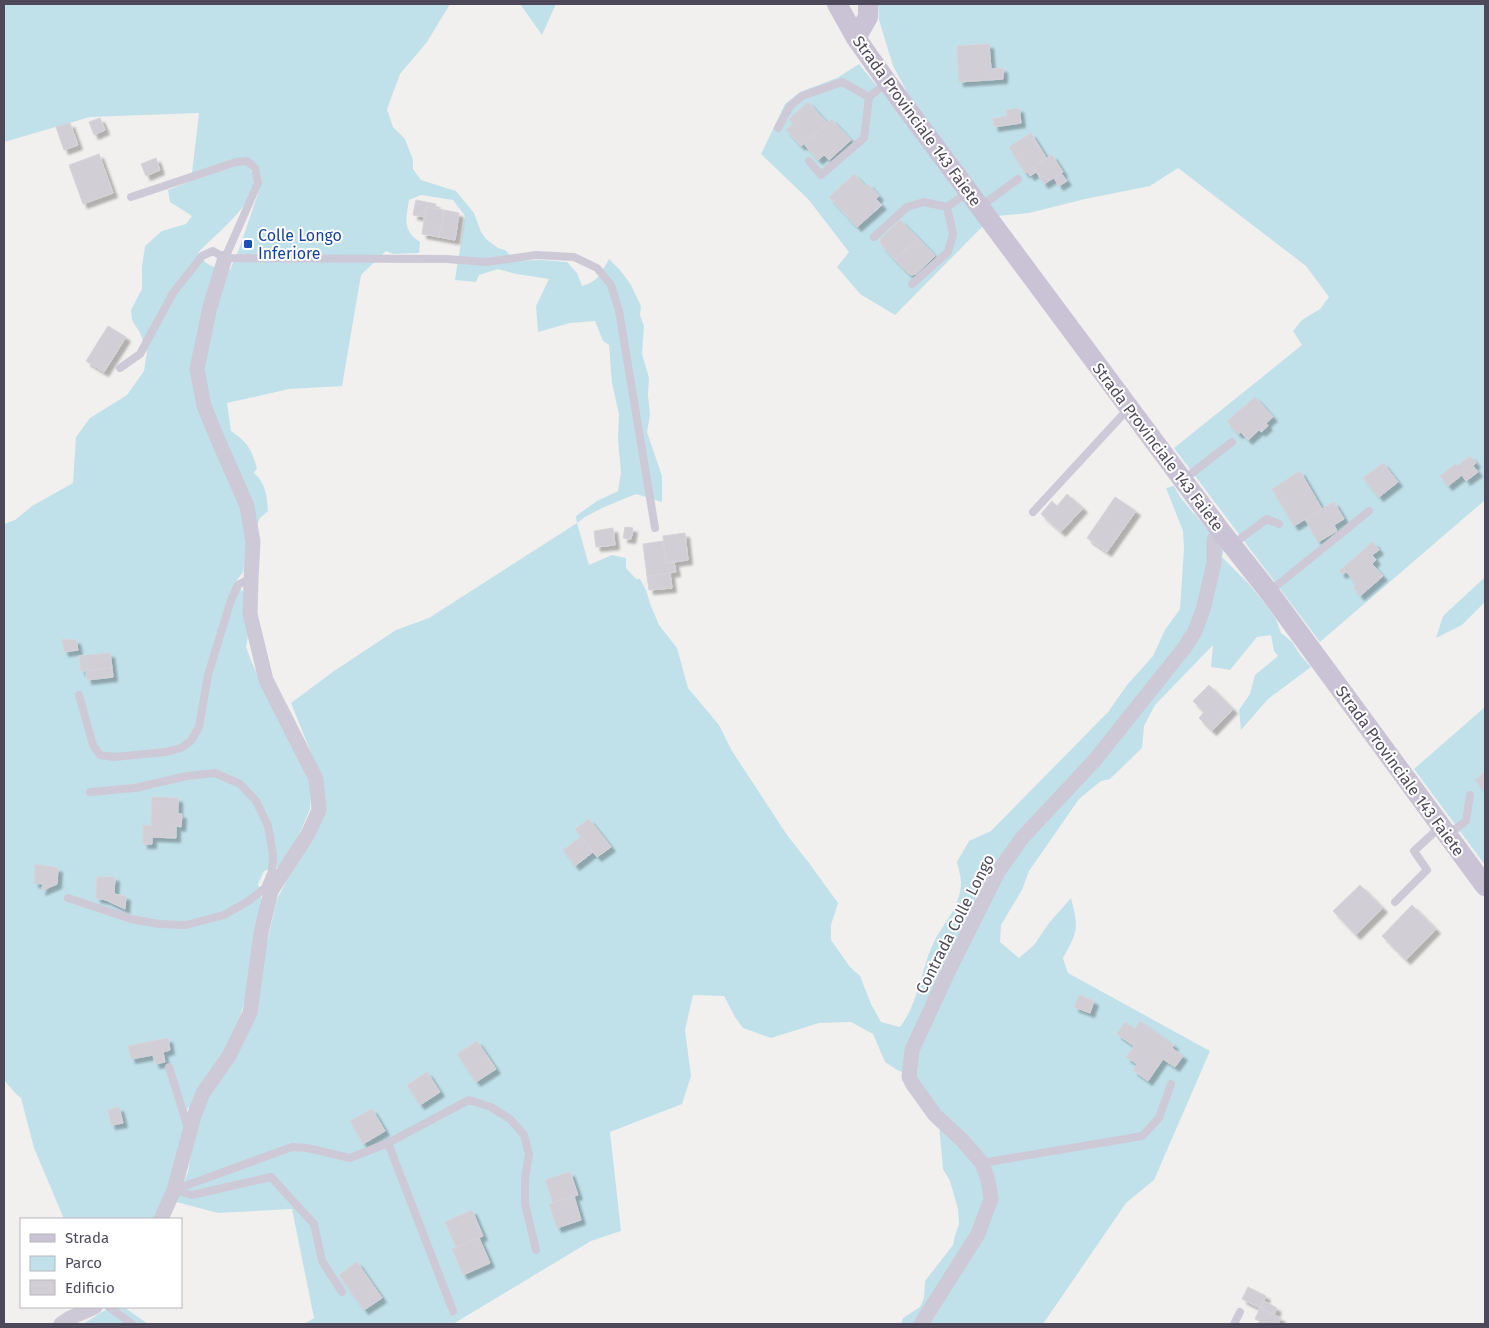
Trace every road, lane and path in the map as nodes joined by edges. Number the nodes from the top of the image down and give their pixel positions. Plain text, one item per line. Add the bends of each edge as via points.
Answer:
1 (837, 4) edge
2 (868, 4) edge
3 (856, 38) junction
4 (886, 82) junction
5 (869, 97) junction
6 (778, 128) dead end
7 (808, 161) dead end
8 (1018, 179) dead end
9 (131, 197) dead end
10 (974, 199) junction
11 (947, 207) junction
12 (874, 237) dead end
13 (226, 258) junction
14 (912, 284) dead end
15 (120, 368) dead end
16 (1129, 408) junction
17 (1232, 442) dead end
18 (1183, 480) junction
19 (1369, 511) dead end
20 (1033, 512) dead end
21 (1279, 524) dead end
22 (655, 528) dead end
23 (1226, 537) junction
24 (251, 578) junction
25 (1269, 592) junction
26 (79, 695) dead end
27 (90, 792) dead end
28 (1470, 795) dead end
29 (1444, 831) junction
30 (1485, 886) edge
31 (268, 889) junction
32 (68, 898) dead end
33 (1395, 902) dead end
34 (169, 1067) dead end
35 (1171, 1084) dead end
36 (190, 1132) junction
37 (388, 1143) junction
38 (982, 1164) junction
39 (174, 1190) junction
40 (161, 1218) edge
41 (536, 1250) dead end
42 (342, 1292) dead end
43 (92, 1308) edge
44 (110, 1308) edge
45 (453, 1311) dead end
46 (1240, 1312) dead end
47 (61, 1324) edge
48 (132, 1324) edge
49 (921, 1324) edge
50 (1234, 1324) edge

1 - 3 main road, Strada Provinciale 143 Faiete
2 - 3 main road via 868,17
3 - 4 main road, Strada Provinciale 143 Faiete
4 - 5 lane
4 - 10 main road, Strada Provinciale 143 Faiete
5 - 6 lane via 842,82 802,96 790,106
5 - 7 lane via 864,138 821,175
8 - 10 lane
9 - 13 lane via 247,161 255,168 258,183
10 - 11 lane
10 - 16 main road, Strada Provinciale 143 Faiete
11 - 12 lane via 924,202 907,207
11 - 14 lane via 953,234 948,252
13 - 15 lane via 213,251 202,256 173,293 140,354
13 - 22 lane via 446,258 487,262 536,255 574,257 597,268 611,285 619,311
13 - 24 street via 210,307 197,369 204,406 247,506 253,542
16 - 18 main road, Strada Provinciale 143 Faiete
16 - 20 lane
17 - 18 lane
18 - 23 main road, Strada Provinciale 143 Faiete
19 - 25 lane
21 - 23 lane via 1267,519
23 - 25 main road, Strada Provinciale 143 Faiete
23 - 38 street, Contrada Colle Longo via 1214,540 1214,563 1195,631 1094,761 1022,838 998,872 912,1050 909,1077 912,1083 935,1116 962,1140
24 - 26 lane via 238,585 231,600 208,674 199,727 191,741 181,748 114,757 100,755 93,745
24 - 31 street via 250,614 266,680 316,778 319,810 308,834
25 - 29 main road, Strada Provinciale 143 Faiete
27 - 31 lane via 135,788 215,773 240,784 256,801 268,826 273,855
28 - 29 lane via 1466,821
29 - 30 main road, Strada Provinciale 143 Faiete
29 - 33 lane via 1414,852 1427,870
31 - 32 lane via 224,915 186,925 131,919
31 - 36 street via 250,1013 229,1056 203,1093
34 - 36 lane
35 - 38 lane via 1159,1118 1142,1136
36 - 39 street
37 - 39 lane via 350,1158 292,1147
37 - 41 lane via 469,1100 491,1107 510,1119 524,1135 528,1154 525,1204
37 - 45 lane
38 - 49 street, Contrada Colle Longo via 991,1198 978,1234
39 - 40 street
39 - 42 lane via 192,1196 271,1177 314,1224 322,1262
43 - 47 street
44 - 48 lane
46 - 50 lane

